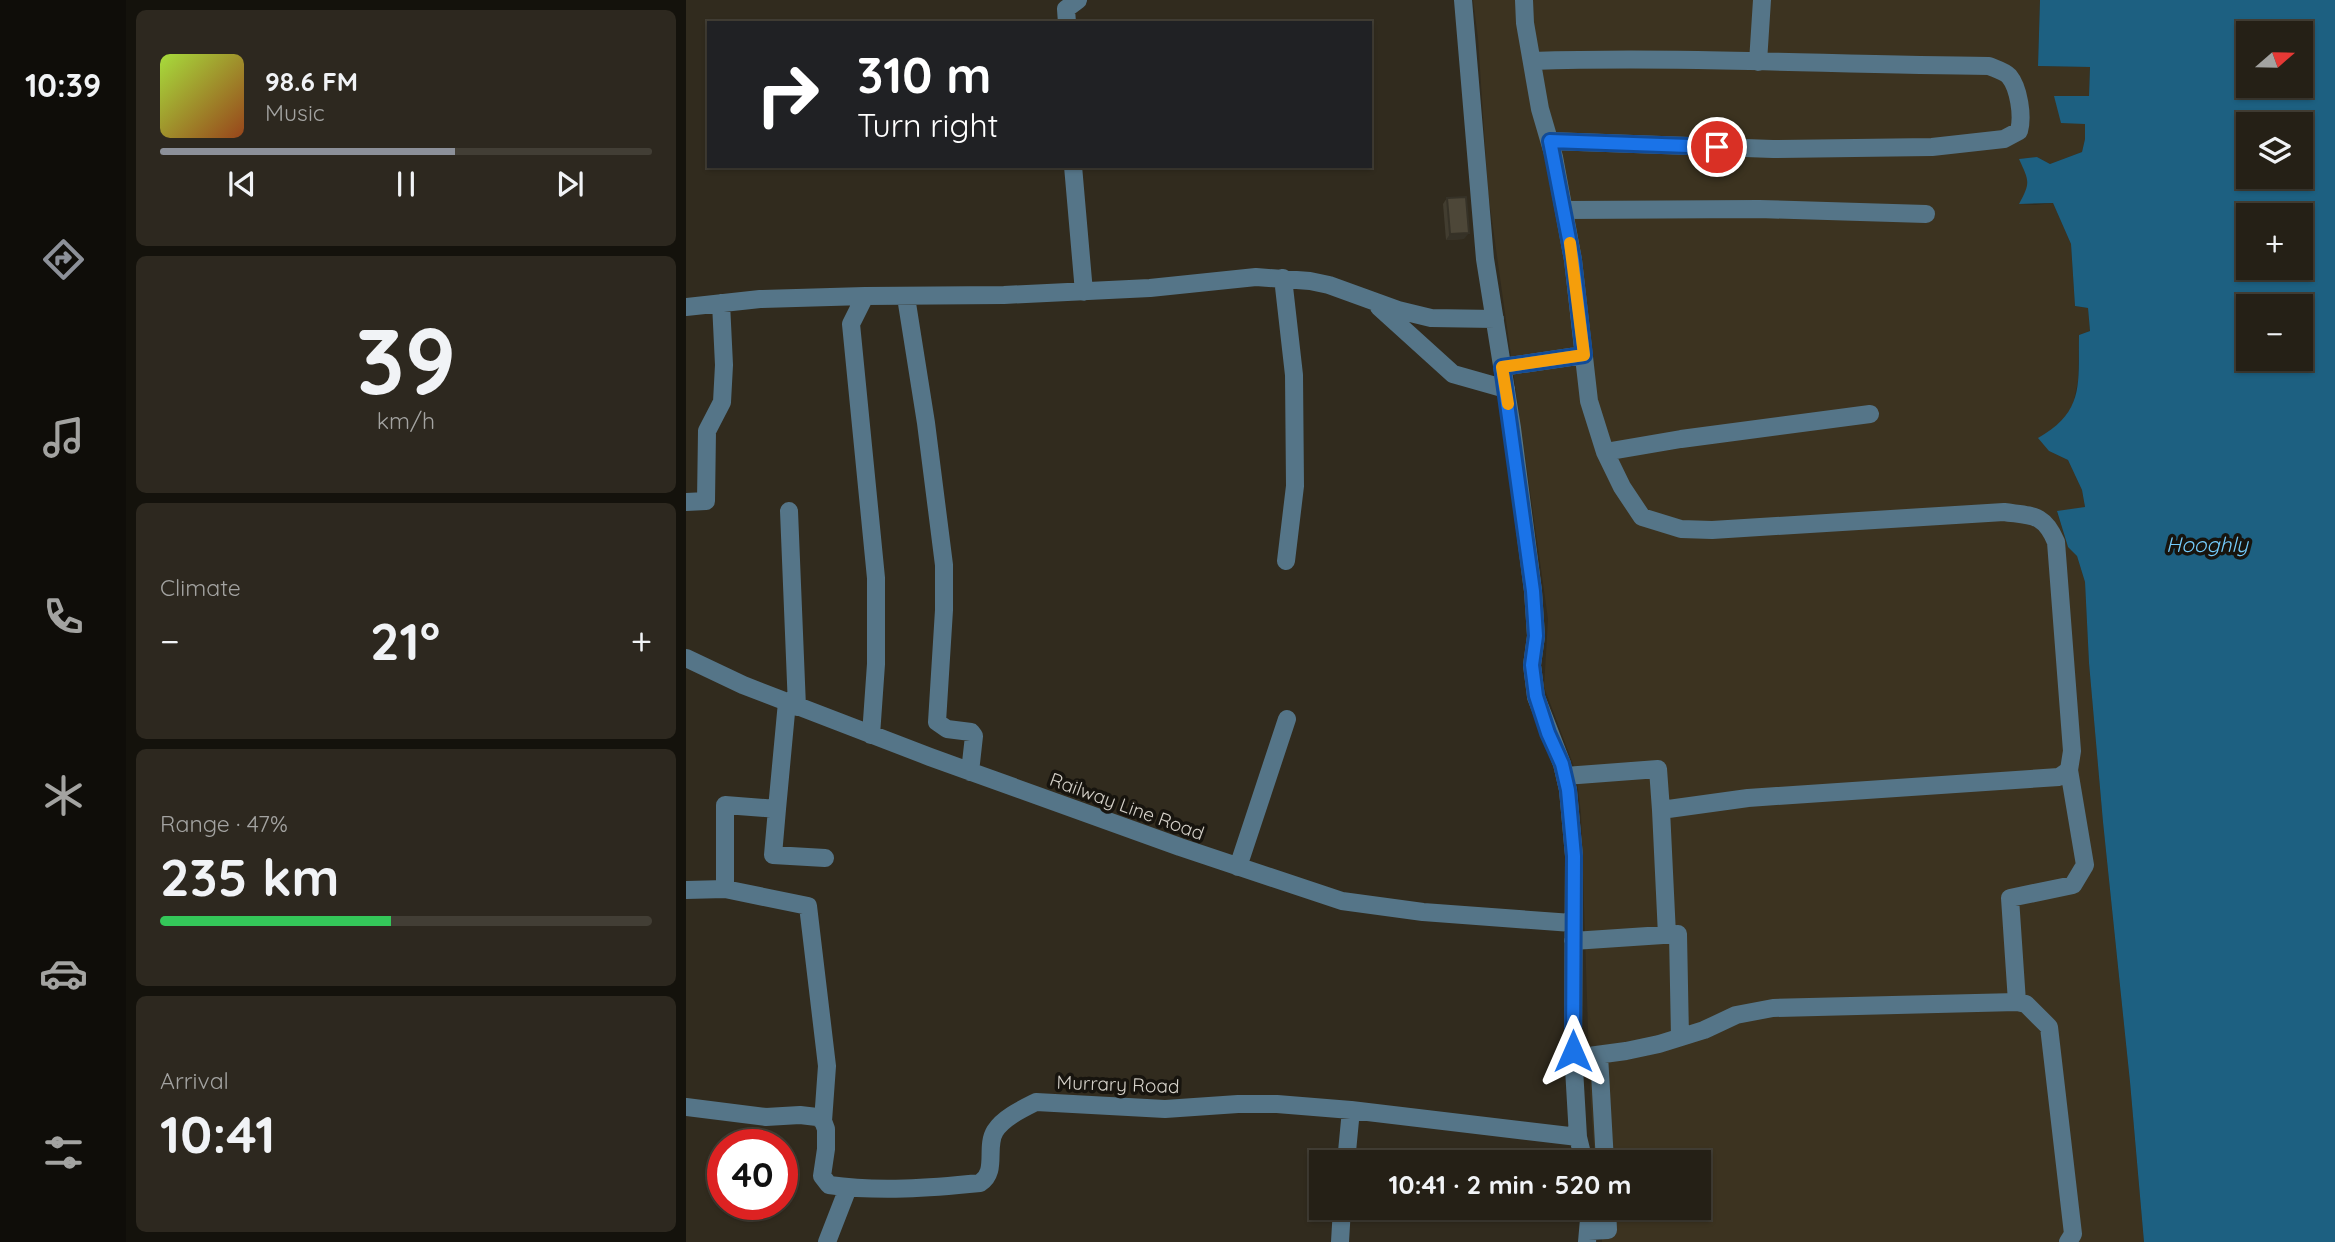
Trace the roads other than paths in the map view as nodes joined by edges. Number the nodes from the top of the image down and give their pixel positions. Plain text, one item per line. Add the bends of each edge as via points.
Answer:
1 (1078, 0) edge
2 (1463, 0) edge
3 (1524, 0) edge
4 (1762, 0) edge
5 (1067, 21) edge
6 (1532, 61) junction
7 (1758, 62) junction
8 (1550, 141) junction
9 (1073, 168) edge
10 (1564, 210) junction
11 (1926, 214) dead end
12 (1283, 278) junction
13 (1084, 292) junction
14 (865, 296) junction
15 (906, 297) junction
16 (1372, 300) junction
17 (721, 303) junction
18 (686, 307) edge
19 (1494, 319) junction
20 (1584, 355) junction
21 (1502, 367) junction
22 (1506, 389) junction
23 (1870, 414) dead end
24 (1605, 452) junction
25 (686, 502) edge
26 (789, 511) dead end
27 (1286, 561) dead end
28 (687, 664) edge
29 (792, 705) junction
30 (1287, 719) dead end
31 (871, 735) junction
32 (2069, 770) junction
33 (970, 772) junction
34 (1565, 776) junction
35 (777, 809) junction
36 (1661, 810) junction
37 (825, 858) dead end
38 (1238, 867) junction
39 (725, 889) junction
40 (686, 890) edge
41 (1572, 923) junction
42 (1667, 935) junction
43 (1573, 941) junction
44 (2017, 1002) junction
45 (1681, 1037) junction
46 (1599, 1055) junction
47 (1574, 1058) junction
48 (686, 1107) edge
49 (1350, 1110) junction
50 (823, 1121) junction
51 (1577, 1137) junction
52 (1347, 1150) edge
53 (1581, 1150) edge
54 (1604, 1150) edge
55 (848, 1188) junction
56 (1341, 1220) edge
57 (1587, 1236) edge
58 (1609, 1236) edge
59 (827, 1242) edge
60 (1340, 1242) edge
61 (2068, 1242) edge

1 - 5 street via 1066,9
2 - 19 street
3 - 6 street
4 - 7 street
6 - 7 street
6 - 8 street
7 - 8 street via 1989,66 2011,80 2021,123 2019,131 2004,139 1932,147 1773,149
8 - 10 street
9 - 13 street
10 - 11 street
10 - 20 street
12 - 13 street
12 - 16 street via 1329,285
12 - 27 street via 1295,403 1295,486
13 - 15 street
14 - 15 street
14 - 17 street
14 - 31 street via 851,324 876,578
15 - 33 street via 944,565 937,722 974,736
16 - 19 street via 1431,318
16 - 22 street via 1453,374
17 - 18 street
17 - 25 street via 723,390 707,432 706,501
19 - 21 street
20 - 21 street
20 - 24 street via 1589,401
21 - 22 street
22 - 34 street via 1533,591 1536,696
23 - 24 street
24 - 32 street via 1642,517 1681,529 2004,512 2042,520 2056,542 2072,751
26 - 29 street
28 - 29 street, Railway Line Road
29 - 31 street, Railway Line Road
29 - 35 street
30 - 38 street
31 - 33 street, Railway Line Road
32 - 36 street via 2059,777 1748,798
32 - 44 street via 2085,865 2073,885 2010,898
33 - 38 street, Railway Line Road
34 - 36 street via 1658,769
34 - 41 street via 1574,856
35 - 37 street via 773,855
35 - 39 street via 725,805
36 - 42 street
38 - 41 street, Railway Line Road via 1342,901
39 - 40 street
39 - 50 street via 808,906 827,1066
41 - 43 street
42 - 43 street
42 - 45 street via 1678,934
43 - 47 street
44 - 45 street via 1773,1008 1736,1014
44 - 61 street via 2026,1004 2049,1027 2073,1234
45 - 46 street
46 - 47 street
46 - 54 street
47 - 51 street
48 - 50 street via 766,1117 800,1115
49 - 51 street, Murrary Road
49 - 52 street
49 - 55 street, Murrary Road via 1238,1104 1165,1110 1036,1102 997,1128 988,1175 980,1183
50 - 55 street via 827,1149 822,1176 829,1185
51 - 53 street
55 - 59 street
56 - 60 street
57 - 58 street

